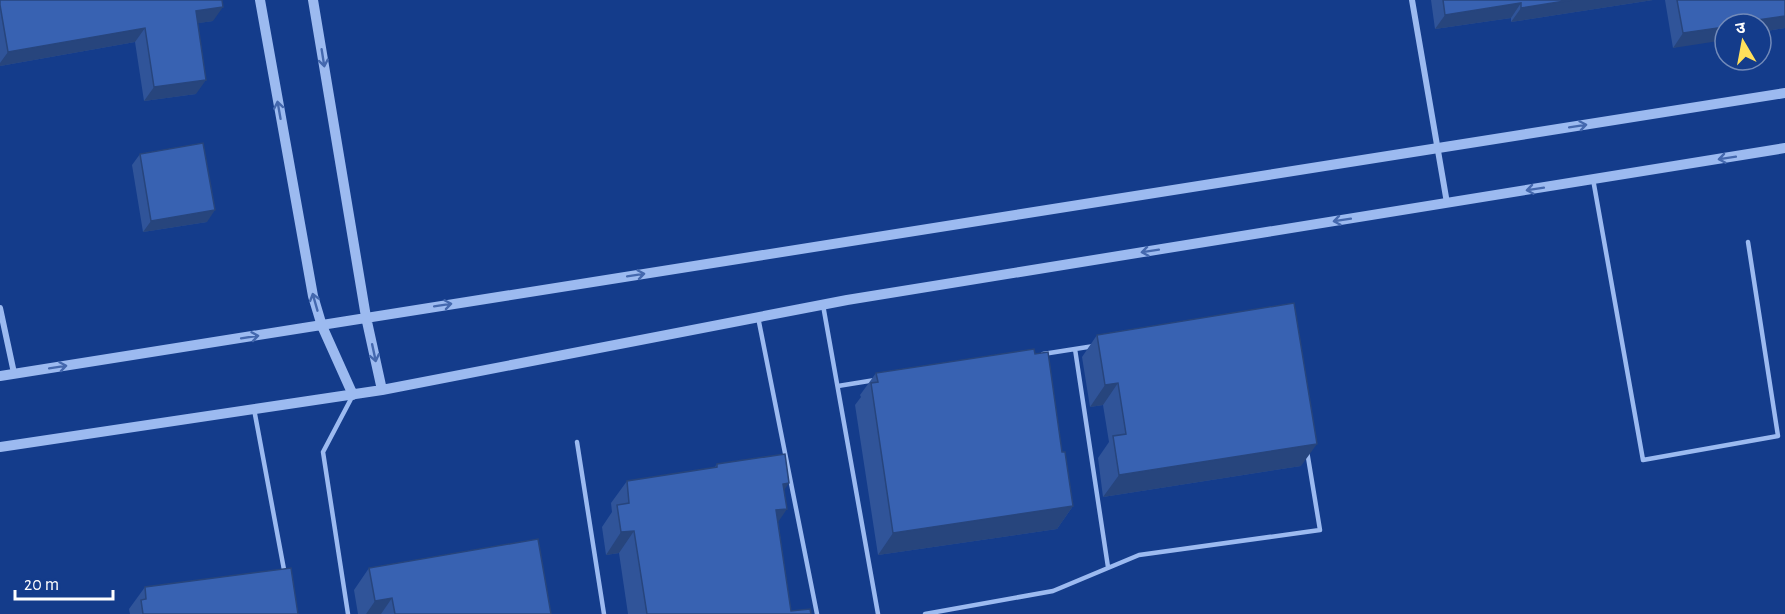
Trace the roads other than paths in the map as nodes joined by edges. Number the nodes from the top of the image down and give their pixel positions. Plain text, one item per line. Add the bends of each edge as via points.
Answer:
1 (260, 0) edge
2 (313, 0) edge
3 (1412, 0) edge
4 (1785, 93) edge
5 (1437, 148) junction
6 (1785, 148) edge
7 (1593, 179) junction
8 (1447, 203) junction
9 (1748, 242) dead end
10 (823, 305) junction
11 (0, 308) edge
12 (366, 317) junction
13 (758, 317) junction
14 (322, 326) junction
15 (1098, 346) edge
16 (1075, 349) junction
17 (1041, 354) edge
18 (14, 373) junction
19 (0, 376) edge
20 (883, 379) edge
21 (838, 386) junction
22 (382, 390) junction
23 (353, 394) junction
24 (254, 409) junction
25 (576, 442) dead end
26 (0, 447) edge
27 (1307, 447) edge
28 (1108, 567) junction
29 (286, 581) edge
30 (348, 614) edge
31 (604, 614) edge
32 (817, 614) edge
33 (878, 614) edge
34 (925, 614) edge

14 -> 1 street via 313,296
2 -> 12 street
3 - 5 street
5 -> 4 street
5 - 8 street
12 -> 5 street
6 -> 7 street
7 -> 8 street
7 - 9 lane via 1643,460 1778,436
8 -> 10 street
10 - 13 street
10 - 21 lane
11 - 18 street
12 - 14 street
12 -> 22 street
13 - 22 street
13 - 32 lane
18 -> 14 street
14 - 23 street
15 - 16 lane
16 - 17 lane
16 - 28 lane
18 - 19 street
20 - 21 lane
21 - 33 lane
22 - 23 street
23 - 24 street
23 - 30 lane via 323,452
24 - 26 street
24 - 29 lane
25 - 31 lane
27 - 28 lane via 1320,530 1139,555
28 - 34 lane via 1053,591

